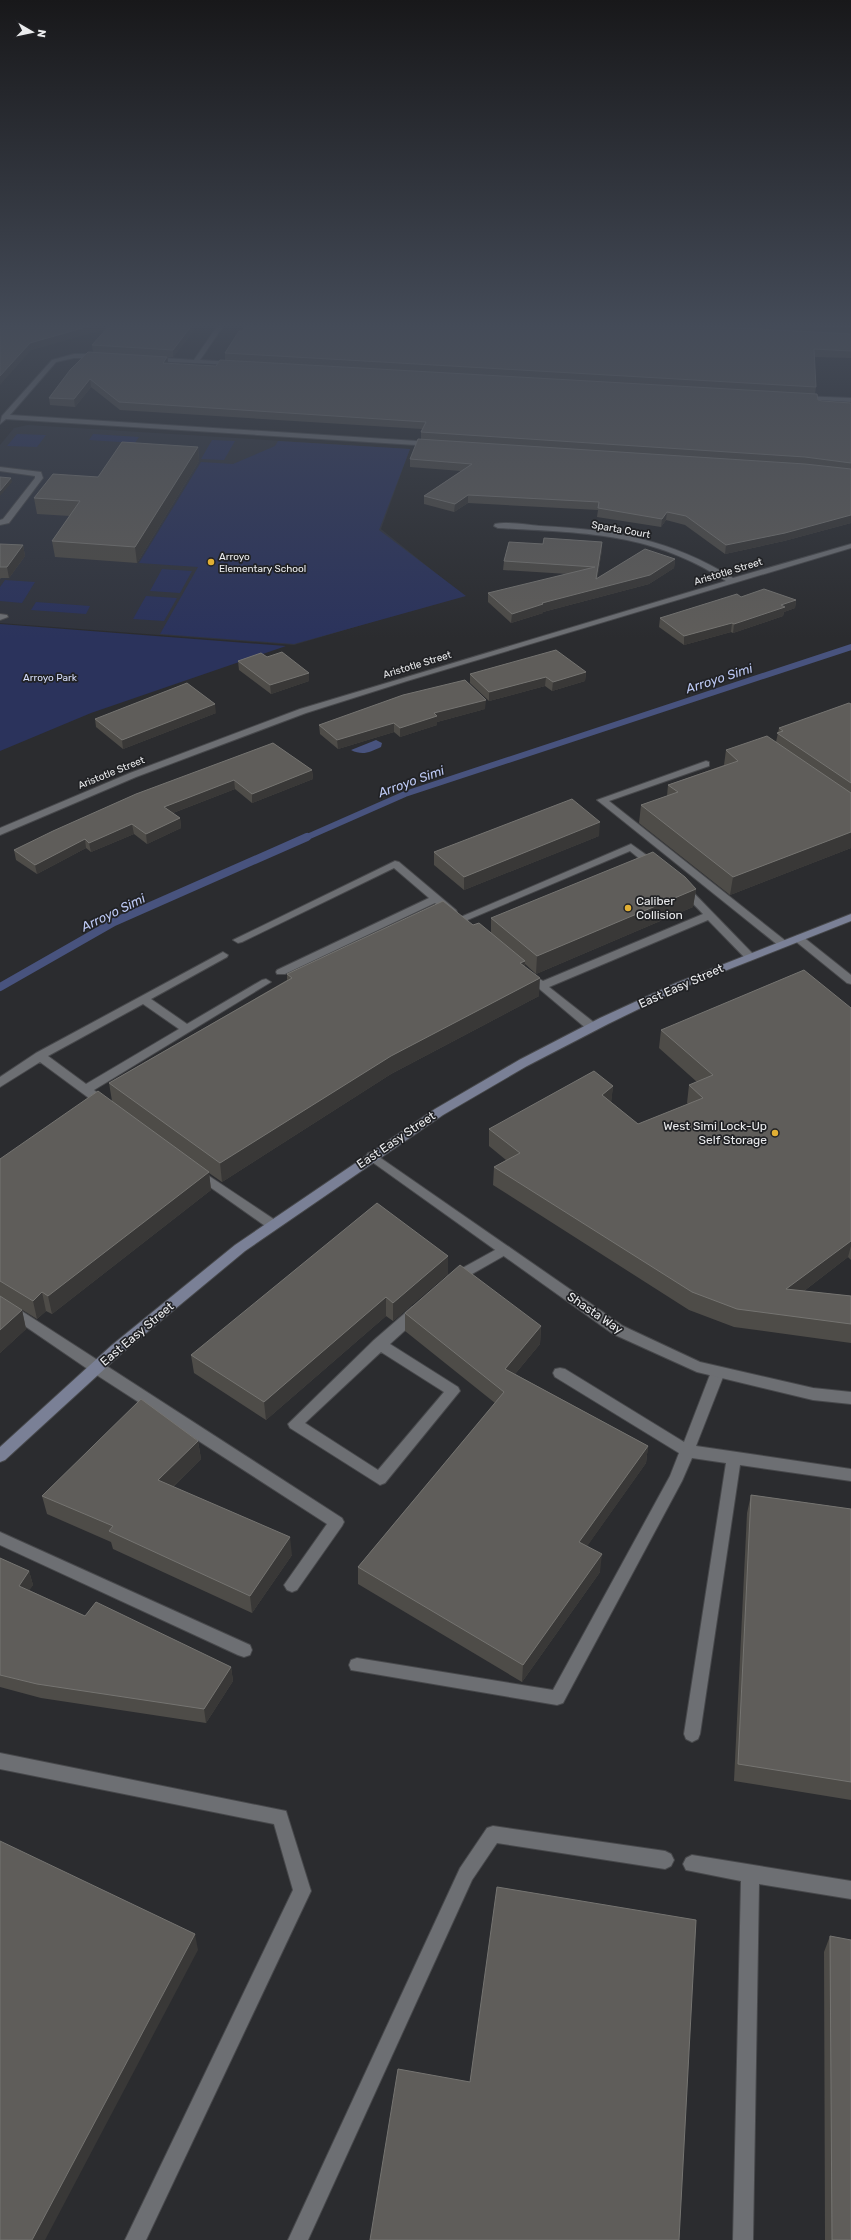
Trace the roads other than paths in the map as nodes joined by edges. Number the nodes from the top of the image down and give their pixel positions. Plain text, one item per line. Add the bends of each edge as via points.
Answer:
1 (175, 430) edge
2 (438, 444) edge
3 (0, 470) edge
4 (1, 523) edge
5 (498, 526) dead end
6 (851, 546) edge
7 (732, 581) junction
8 (706, 764) dead end
9 (0, 832) edge
10 (665, 874) edge
11 (677, 883) edge
12 (436, 898) junction
13 (708, 916) junction
14 (851, 917) edge
15 (461, 919) junction
16 (472, 928) edge
17 (798, 938) junction
18 (238, 940) dead end
19 (783, 944) junction
20 (223, 955) dead end
21 (750, 957) junction
22 (518, 967) edge
23 (281, 972) dead end
24 (266, 982) dead end
25 (851, 982) edge
26 (541, 986) junction
27 (143, 999) junction
28 (592, 1027) junction
29 (186, 1029) junction
30 (40, 1056) junction
31 (0, 1083) edge
32 (86, 1090) junction
33 (117, 1113) edge
34 (372, 1156) junction
35 (188, 1165) edge
36 (273, 1225) junction
37 (504, 1250) junction
38 (442, 1289) edge
39 (0, 1302) edge
40 (425, 1304) edge
41 (379, 1344) junction
42 (96, 1368) junction
43 (718, 1372) junction
44 (560, 1373) dead end
45 (851, 1398) edge
46 (687, 1451) junction
47 (0, 1456) edge
48 (734, 1458) junction
49 (851, 1475) edge
50 (0, 1538) edge
51 (292, 1584) dead end
52 (244, 1650) dead end
53 (356, 1664) dead end
54 (692, 1734) dead end
55 (0, 1761) edge
56 (665, 1860) dead end
57 (692, 1864) dead end
58 (750, 1874) junction
59 (851, 1890) edge
60 (136, 2240) edge
61 (298, 2240) edge
62 (743, 2240) edge

1 - 2 street
3 - 4 street via 33,472 38,474 39,478
5 - 7 street, Sparta Court via 623,537 690,557
6 - 7 street, Aristotle Street
7 - 9 street, Aristotle Street via 303,711 133,775
8 - 19 street via 602,800
10 - 15 street via 631,847
11 - 13 street
12 - 15 street
12 - 18 street via 396,864
12 - 23 street
13 - 21 street
13 - 26 street
14 - 17 street, East Easy Street
15 - 16 street
17 - 19 street, East Easy Street
17 - 25 street
19 - 21 street, East Easy Street
20 - 27 street
21 - 28 street, East Easy Street via 680,985
22 - 26 street
24 - 29 street
26 - 28 street
27 - 29 street
27 - 30 street
28 - 34 street, East Easy Street via 523,1063 439,1112
29 - 32 street
30 - 31 street
30 - 32 street
32 - 33 street
34 - 36 street, East Easy Street
34 - 37 street, Shasta Way
35 - 36 street via 245,1208
36 - 42 street, East Easy Street via 234,1253
37 - 38 street via 459,1274
37 - 43 street, Shasta Way via 618,1330 697,1368
39 - 42 street
40 - 41 street
41 - 41 street via 295,1424 380,1479 453,1391
42 - 47 street, East Easy Street
42 - 51 street via 337,1522
43 - 45 street, Shasta Way via 813,1394
43 - 46 street
44 - 46 street
46 - 48 street
46 - 53 street via 677,1477 557,1698
48 - 49 street
48 - 54 street
50 - 52 street
55 - 60 street via 280,1817 302,1891
56 - 61 street via 493,1834 466,1874
57 - 58 street
58 - 59 street
58 - 62 street

